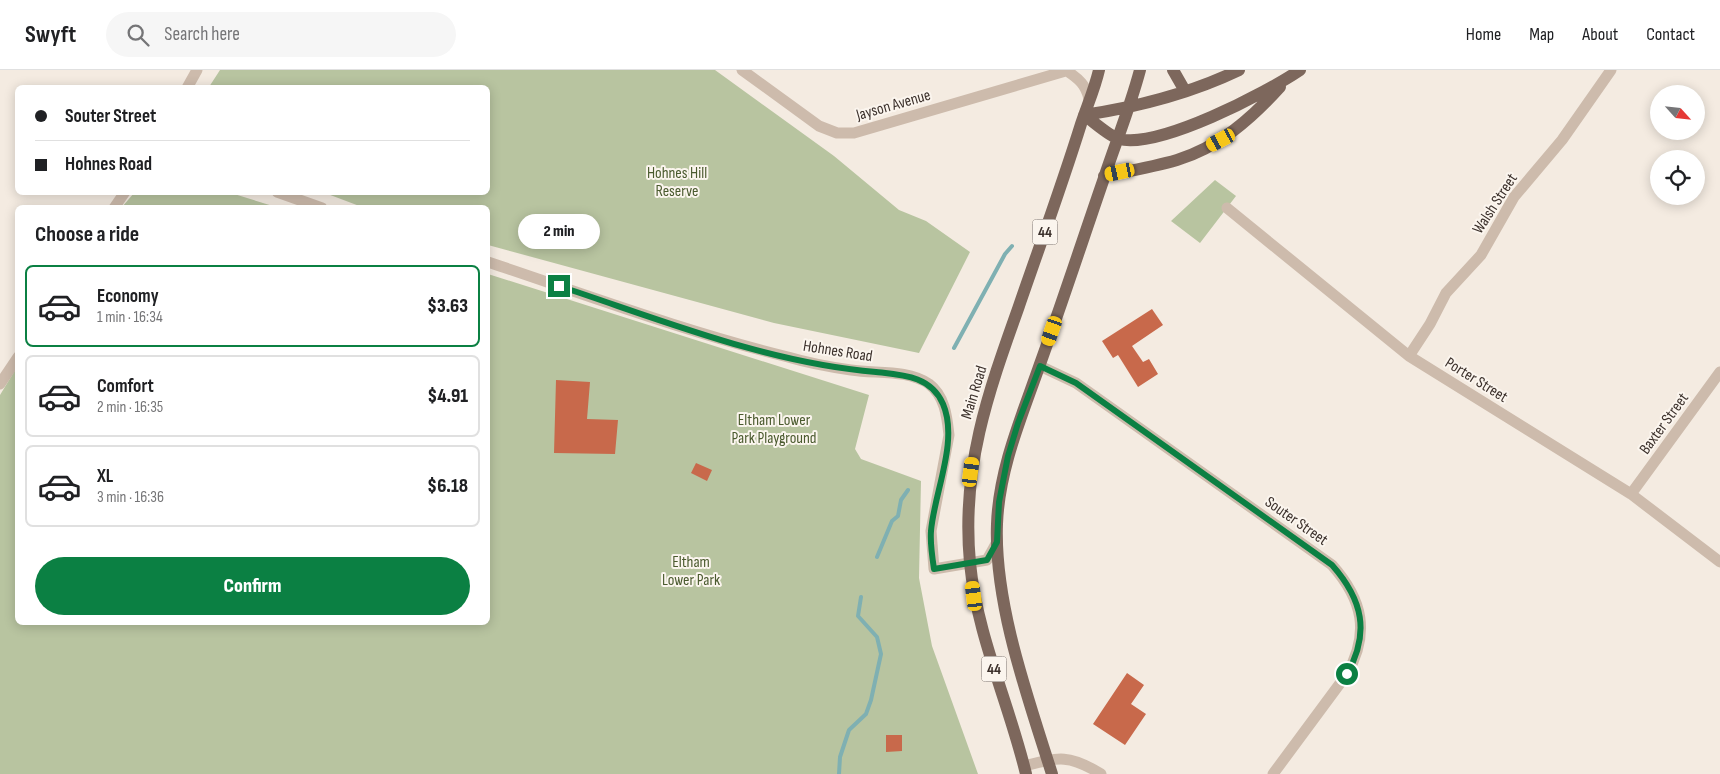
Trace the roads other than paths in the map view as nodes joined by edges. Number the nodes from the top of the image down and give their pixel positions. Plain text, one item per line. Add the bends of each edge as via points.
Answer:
1 (197, 70) edge
2 (742, 70) edge
3 (1068, 70) edge
4 (1099, 70) edge
5 (1140, 70) edge
6 (1174, 70) edge
7 (1239, 70) edge
8 (1300, 70) edge
9 (1610, 70) edge
10 (1288, 78) junction
11 (189, 85) edge
12 (1185, 91) junction
13 (1090, 99) junction
14 (1128, 108) junction
15 (1084, 115) junction
16 (1118, 139) junction
17 (1104, 176) junction
18 (285, 195) edge
19 (314, 205) edge
20 (1227, 208) dead end
21 (490, 263) edge
22 (1409, 356) junction
23 (15, 362) edge
24 (1040, 366) junction
25 (1720, 372) edge
26 (0, 384) edge
27 (1631, 494) junction
28 (997, 542) junction
29 (1720, 562) edge
30 (970, 563) junction
31 (1047, 760) junction
32 (1025, 770) edge
33 (1052, 774) edge
34 (1101, 774) edge
35 (1273, 774) edge

1 - 11 street
2 - 3 street, Jayson Avenue via 819,126 854,133
3 - 13 street, Jayson Avenue via 1080,80
4 - 13 main road, Main Road
5 - 14 main road
6 - 12 main road
7 - 12 main road
8 - 10 main road
9 - 22 street, Walsh Street via 1562,140 1514,197 1480,255 1446,293
10 - 16 main road via 1247,101 1195,123 1149,137
10 - 17 main road via 1245,123 1221,140 1179,160
12 - 14 main road
13 - 15 main road, Main Road
14 - 15 main road
14 - 16 main road, 44
15 - 16 main road
15 - 30 main road, Main Road / 44 via 980,424 969,488
16 - 17 main road, 44
17 - 24 main road, 44
18 - 19 street
20 - 22 street, Porter Street
21 - 30 street, Hohnes Road via 719,339 789,358 851,370 904,375 930,385 944,406 949,436 931,531 934,569
22 - 27 street, Porter Street
23 - 26 street
24 - 28 main road, 44 via 1006,464 999,502
24 - 35 street, Souter Street via 1076,383 1332,565 1353,594 1361,636 1357,656
25 - 27 street, Baxter Street
27 - 29 street, Porter Street
28 - 30 street, Hohnes Road via 987,560
28 - 31 main road, 44 via 1012,641
30 - 32 main road, Main Road / 44 via 982,631
31 - 32 street
31 - 33 main road, 44
31 - 34 street via 1076,760

